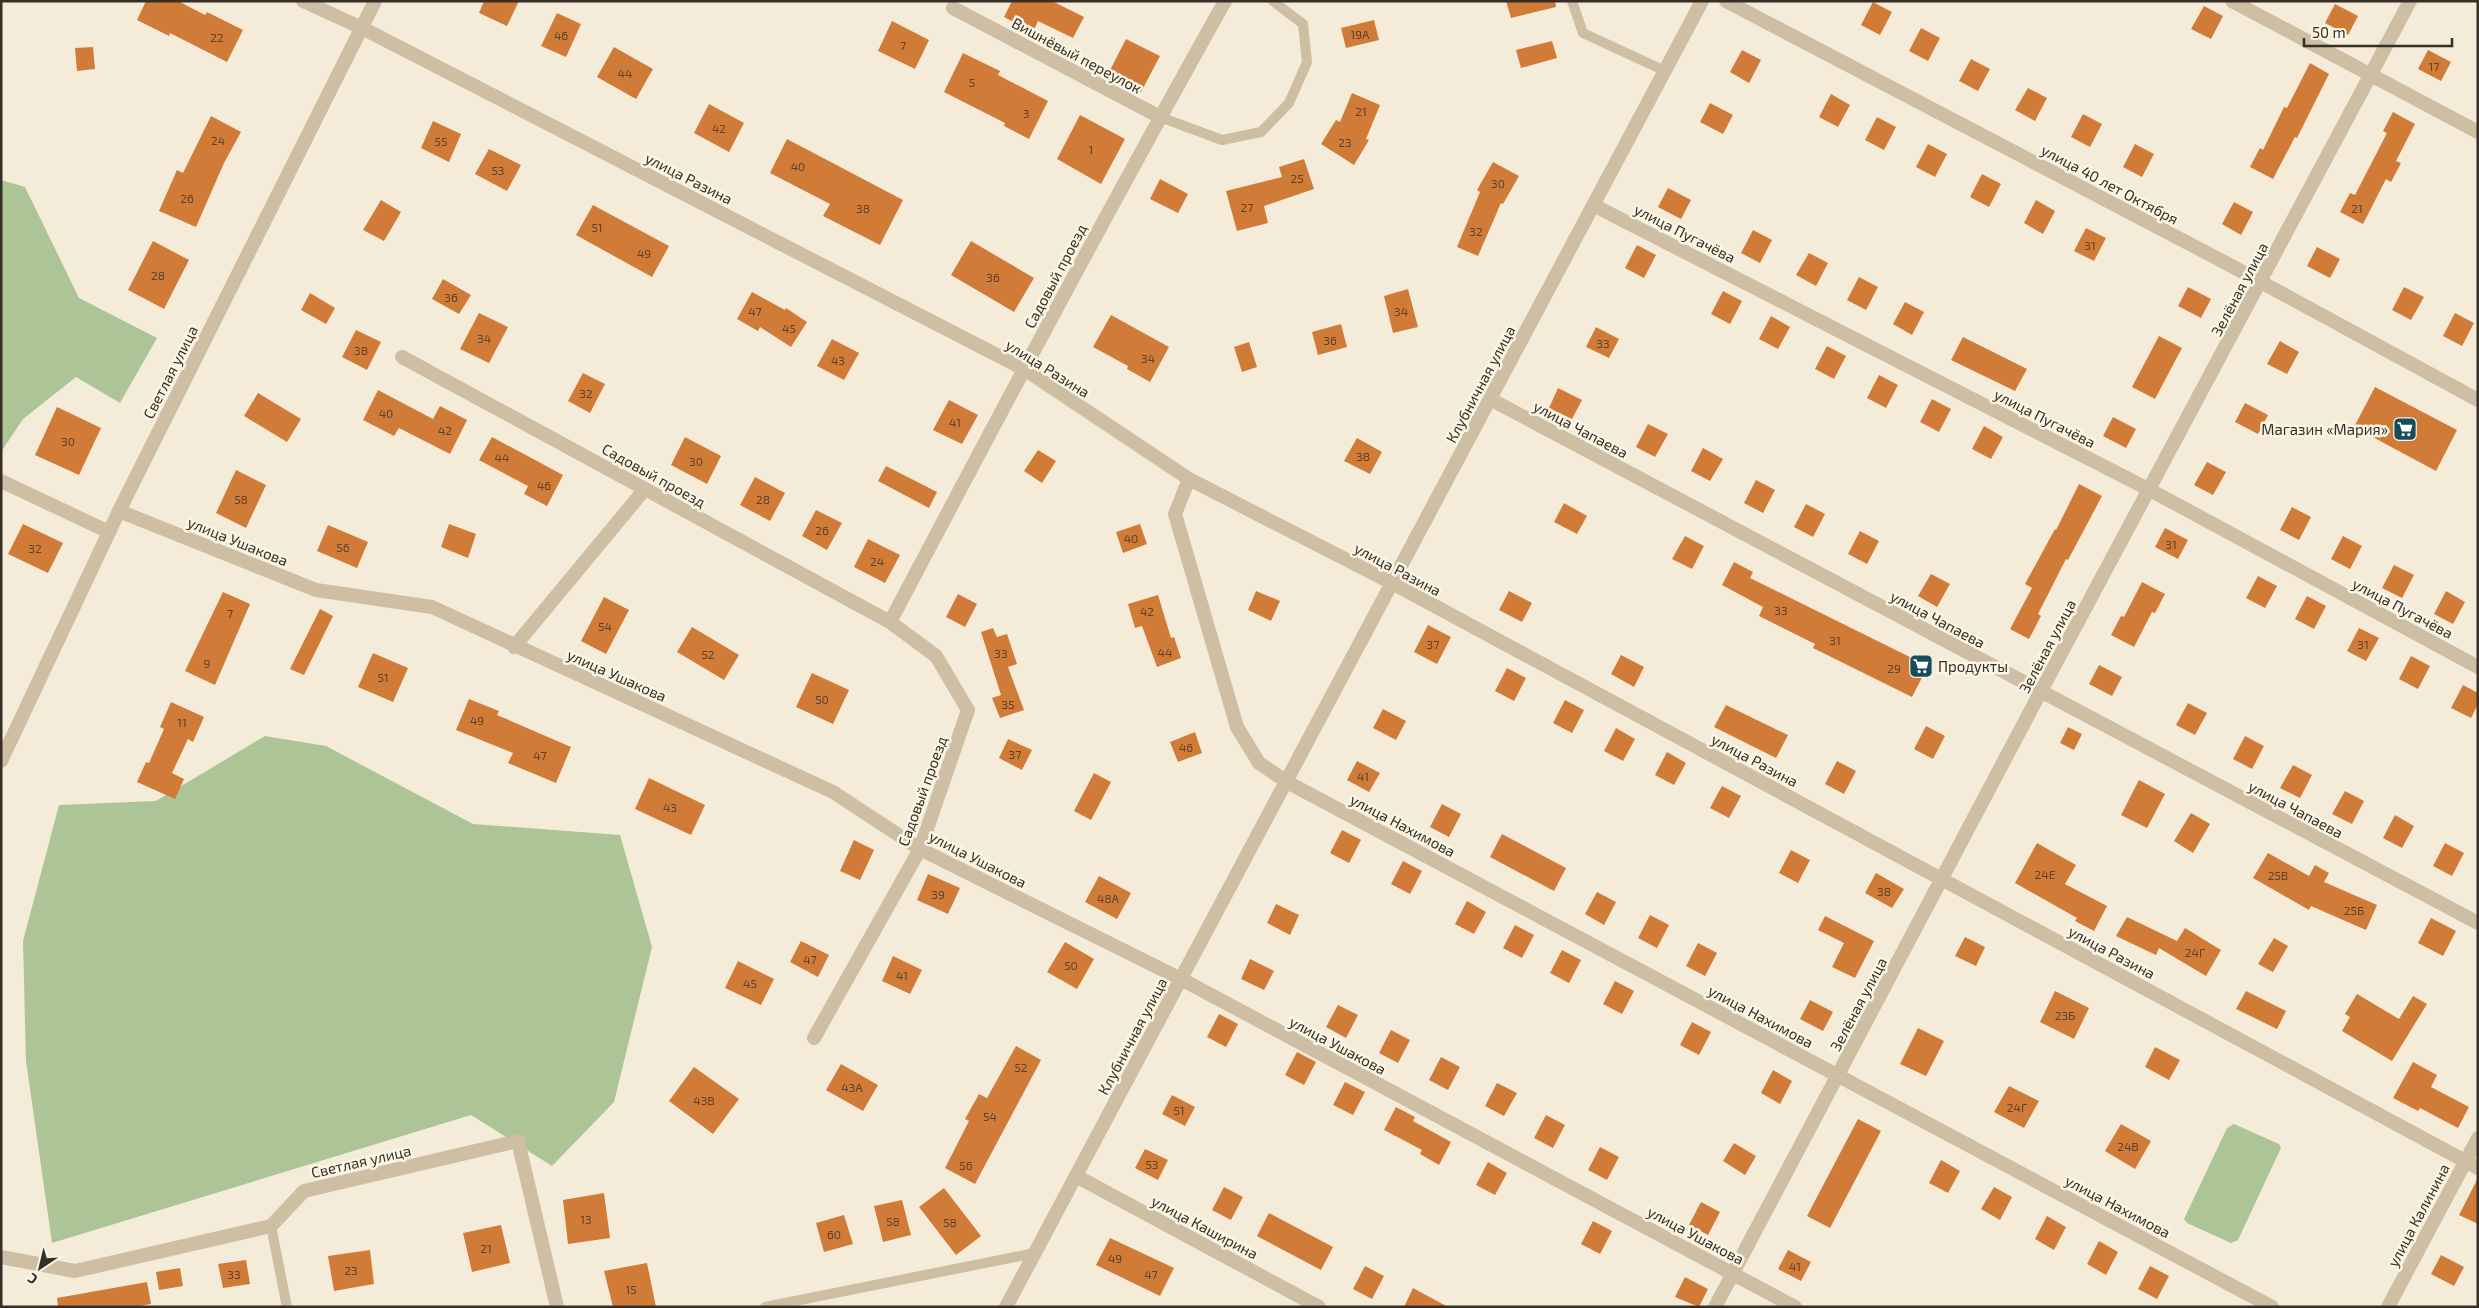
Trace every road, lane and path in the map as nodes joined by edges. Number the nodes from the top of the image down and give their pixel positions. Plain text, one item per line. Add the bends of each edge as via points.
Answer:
1 (303, 1) edge
2 (375, 1) edge
3 (1226, 1) edge
4 (1273, 1) edge
5 (1572, 1) edge
6 (1702, 1) edge
7 (1726, 1) edge
8 (2232, 1) edge
9 (2410, 1) edge
10 (953, 8) dead end
11 (362, 28) junction
12 (1665, 71) junction
13 (2370, 76) junction
14 (1160, 117) junction
15 (2478, 132) edge
16 (1594, 205) junction
17 (2261, 283) junction
18 (402, 357) dead end
19 (1024, 369) junction
20 (1490, 399) junction
21 (2478, 400) edge
22 (1189, 479) junction
23 (1, 481) edge
24 (645, 489) junction
25 (2150, 490) junction
26 (119, 511) junction
27 (109, 532) junction
28 (1392, 583) junction
29 (890, 622) junction
30 (514, 647) junction
31 (2478, 667) edge
32 (2041, 692) junction
33 (1, 761) edge
34 (1287, 782) junction
35 (920, 849) junction
36 (1943, 880) junction
37 (2478, 923) edge
38 (1181, 979) junction
39 (814, 1038) dead end
40 (1838, 1076) junction
41 (2478, 1138) edge
42 (2472, 1165) edge
43 (1076, 1176) junction
44 (271, 1226) junction
45 (1035, 1253) junction
46 (1, 1257) edge
47 (1733, 1273) junction
48 (287, 1307) edge
49 (557, 1307) edge
50 (765, 1307) edge
51 (1006, 1307) edge
52 (1319, 1307) edge
53 (1715, 1307) edge
54 (1795, 1307) edge
55 (2272, 1307) edge
56 (2388, 1307) edge

1 - 11 street, улица Разина
2 - 11 street, Светлая улица
3 - 14 street, Садовый проезд
4 - 14 lane via 1304,24 1307,62 1289,103 1261,132 1222,140
5 - 12 lane via 1583,32
6 - 12 street, Клубничная улица
7 - 17 street, улица 40 лет Октября
8 - 13 street
9 - 13 street, Зелёная улица
10 - 14 street, Вишнёвый переулок
11 - 19 street, улица Разина
11 - 26 street, Светлая улица
12 - 16 street, Клубничная улица
13 - 15 street
13 - 17 street, Зелёная улица
14 - 19 street, Садовый проезд
16 - 20 street, Клубничная улица
16 - 25 street, улица Пугачёва
17 - 21 street, улица 40 лет Октября
17 - 25 street, Зелёная улица
18 - 24 street, Садовый проезд
19 - 22 street, улица Разина
19 - 29 street, Садовый проезд
20 - 28 street, Клубничная улица
20 - 32 street, улица Чапаева
22 - 28 street, улица Разина
22 - 34 street via 1175,514 1237,727 1259,763
23 - 27 street
24 - 29 street, Садовый проезд
24 - 30 street
25 - 31 street, улица Пугачёва
25 - 32 street, Зелёная улица
26 - 27 street, Светлая улица
26 - 30 street, улица Ушакова via 316,590 432,607
27 - 33 street, Светлая улица
28 - 34 street, Клубничная улица
28 - 36 street, улица Разина
29 - 35 street, Садовый проезд via 936,656 968,710
30 - 35 street, улица Ушакова via 834,792
32 - 36 street, Зелёная улица
32 - 37 street, улица Чапаева
34 - 38 street, Клубничная улица
34 - 40 street, улица Нахимова
35 - 38 street, улица Ушакова
35 - 39 street, Садовый проезд
36 - 40 street, Зелёная улица
36 - 42 street, улица Разина
38 - 43 street, Клубничная улица
38 - 47 street, улица Ушакова
40 - 47 street, Зелёная улица
40 - 55 street, улица Нахимова
41 - 42 street, улица Калинина
42 - 56 street, улица Калинина
43 - 45 street, Клубничная улица
43 - 52 street, улица Каширина
44 - 46 street via 75,1271
44 - 48 lane
44 - 49 street, Светлая улица via 304,1191 518,1141
45 - 50 lane
45 - 51 street, Клубничная улица
47 - 53 street, Зелёная улица
47 - 54 street, улица Ушакова

